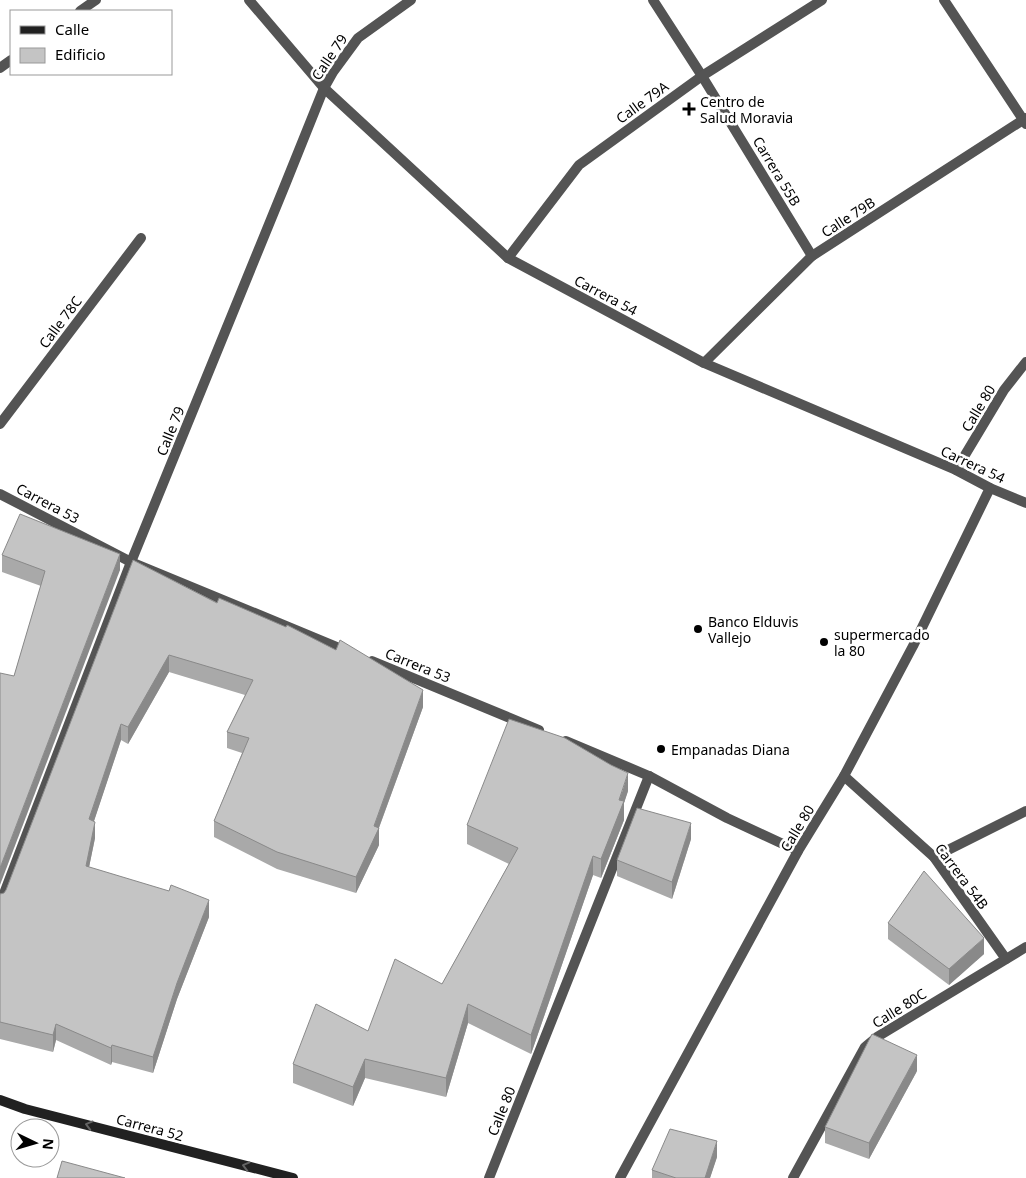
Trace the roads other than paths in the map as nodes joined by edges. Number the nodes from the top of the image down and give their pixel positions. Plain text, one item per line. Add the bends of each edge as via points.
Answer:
1 (96, 0) edge
2 (249, 0) edge
3 (411, 0) edge
4 (652, 0) edge
5 (822, 0) edge
6 (944, 0) edge
7 (81, 10) edge
8 (702, 76) junction
9 (324, 88) junction
10 (1025, 121) edge
11 (141, 238) dead end
12 (812, 256) junction
13 (508, 258) junction
14 (1026, 362) edge
15 (704, 364) junction
16 (0, 424) edge
17 (956, 470) junction
18 (990, 488) junction
19 (0, 494) edge
20 (1026, 503) edge
21 (131, 562) junction
22 (649, 776) junction
23 (844, 776) junction
24 (1026, 811) edge
25 (798, 851) junction
26 (934, 856) junction
27 (0, 904) edge
28 (1026, 947) edge
29 (1006, 958) junction
30 (0, 1100) edge
31 (293, 1178) edge
32 (489, 1178) edge
33 (620, 1178) edge
34 (793, 1178) edge

1 - 7 street
2 - 9 street, Carrera 54
3 - 9 street, Calle 79 via 358,38
4 - 8 street, Carrera 55B
5 - 8 street, Calle 79A
6 - 10 street
8 - 12 street, Carrera 55B
8 - 13 street, Calle 79A via 579,164
9 - 13 street, Carrera 54
9 - 21 street, Calle 79
10 - 12 street, Calle 79B
11 - 16 street, Calle 78C
12 - 15 street, Calle 79B
13 - 15 street, Carrera 54
14 - 17 street, Calle 80 via 1004,390
15 - 17 street, Carrera 54
17 - 18 street, Carrera 54
18 - 20 street, Carrera 54
18 - 23 street, Calle 80 via 913,646
19 - 21 street, Carrera 53
21 - 22 street, Carrera 53
21 - 27 street, Calle 79
22 - 25 street, Carrera 53
22 - 32 street, Calle 80
23 - 25 street, Calle 80
23 - 26 street, Carrera 54B
24 - 26 street
25 - 33 street, Calle 80
26 - 29 street, Carrera 54B
28 - 29 street, Calle 80C
29 - 34 street, Calle 80C via 877,1037 866,1047
31 -> 30 main road, Carrera 52

